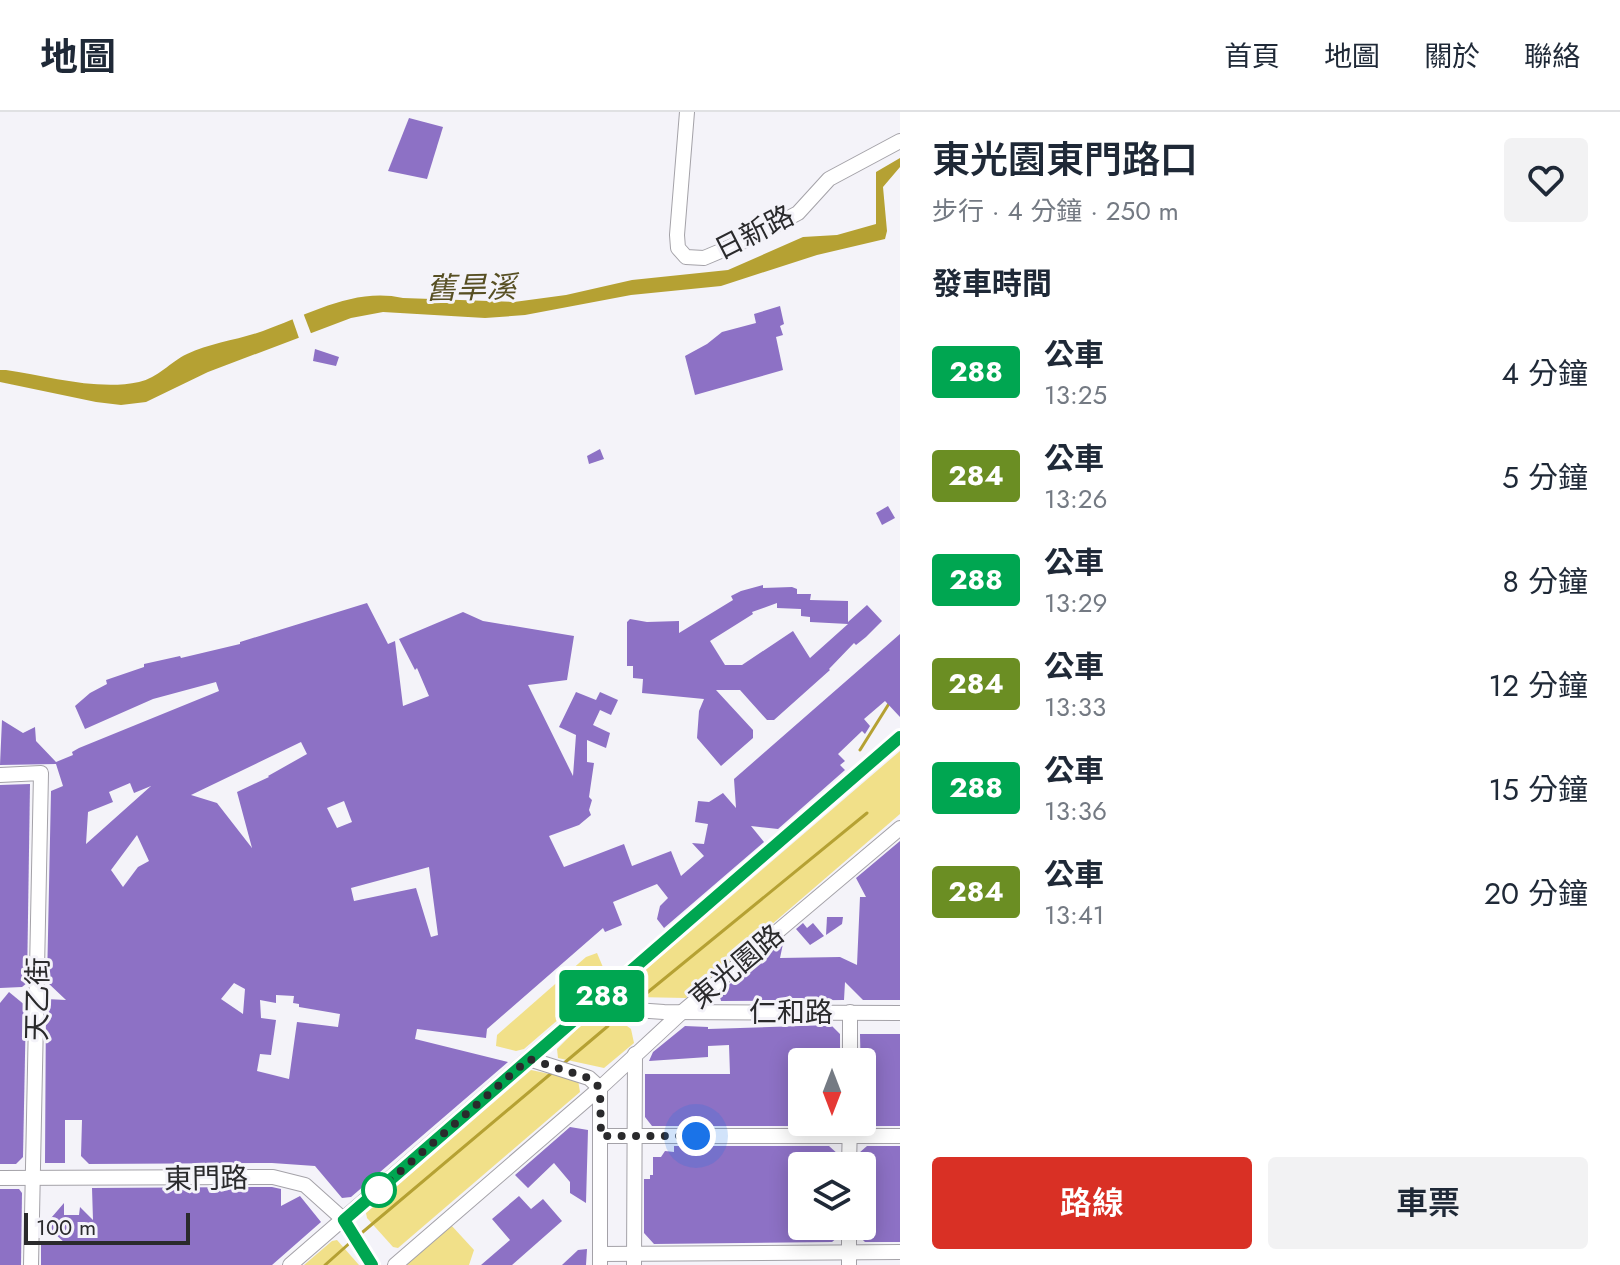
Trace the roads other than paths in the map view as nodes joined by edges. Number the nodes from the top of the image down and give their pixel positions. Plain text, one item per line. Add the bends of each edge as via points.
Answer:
1 (687, 112) edge
2 (900, 141) edge
3 (900, 737) edge
4 (0, 775) edge
5 (900, 828) edge
6 (591, 1007) junction
7 (682, 1012) junction
8 (850, 1012) junction
9 (900, 1013) edge
10 (850, 1048) edge
11 (635, 1054) junction
12 (529, 1059) junction
13 (600, 1088) junction
14 (788, 1131) edge
15 (876, 1133) edge
16 (601, 1136) junction
17 (635, 1136) junction
18 (900, 1136) edge
19 (0, 1178) edge
20 (33, 1179) junction
21 (353, 1232) junction
22 (900, 1252) edge
23 (600, 1259) edge
24 (634, 1259) edge
25 (849, 1259) edge
26 (31, 1265) edge
27 (290, 1265) edge
28 (372, 1265) edge
29 (395, 1265) edge

1 - 2 street, 日新路 via 677,235 678,248 694,259 719,253 798,213 829,179
3 - 6 street
4 - 20 street, 天乙街 via 41,773
5 - 7 street, 東光園路
6 - 7 street, 仁和路
6 - 12 street
7 - 8 street, 仁和路
7 - 11 street, 東光園路
8 - 9 street, 仁和路
8 - 10 street
11 - 13 street, 東光園路
11 - 17 street
12 - 13 street via 589,1078
12 - 21 street
13 - 16 street
13 - 29 street, 東光園路
14 - 17 street
15 - 18 street
16 - 17 street
16 - 23 street
17 - 24 street
19 - 20 street, 東門路
20 - 21 street, 東門路 via 273,1177 305,1185
20 - 26 street, 天乙街
21 - 27 street
21 - 28 street, 東門路
22 - 25 street
23 - 24 street
24 - 25 street

